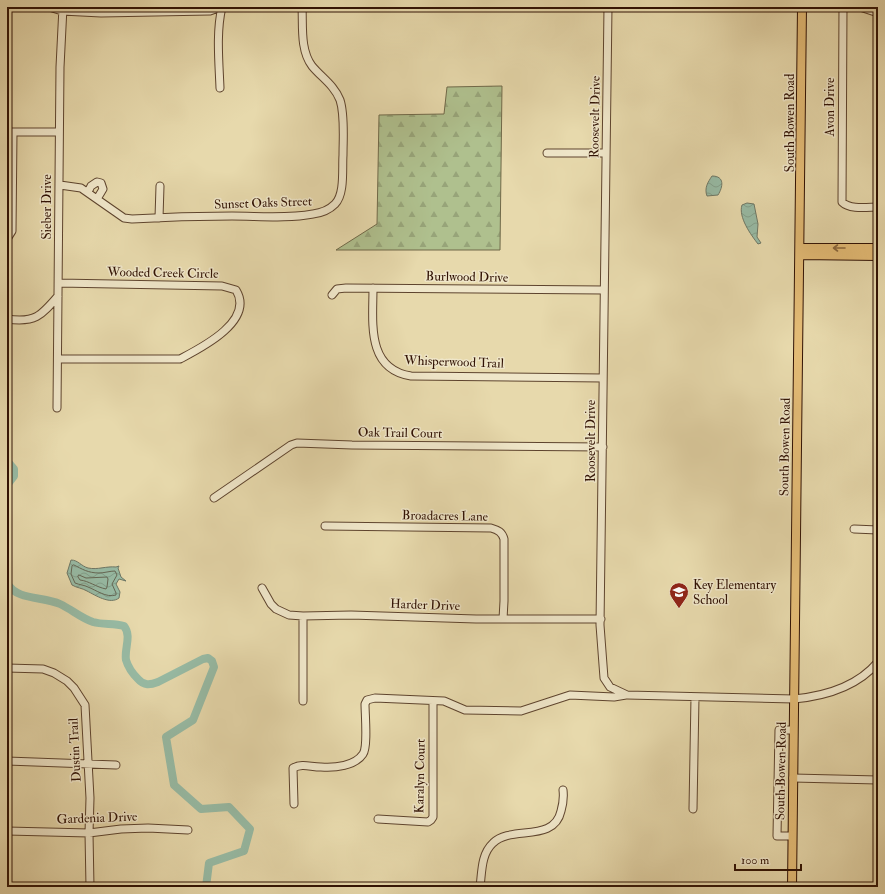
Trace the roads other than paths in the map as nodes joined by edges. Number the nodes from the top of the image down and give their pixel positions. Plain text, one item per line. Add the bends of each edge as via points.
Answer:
1 (49, 7) edge
2 (222, 7) edge
3 (302, 7) edge
4 (608, 7) edge
5 (802, 7) edge
6 (843, 7) edge
7 (860, 7) edge
8 (62, 9) edge
9 (878, 13) edge
10 (220, 88) dead end
11 (10, 132) edge
12 (59, 132) junction
13 (547, 153) dead end
14 (606, 153) junction
15 (60, 185) junction
16 (160, 186) dead end
17 (88, 192) junction
18 (97, 199) junction
19 (878, 207) edge
20 (159, 218) junction
21 (7, 239) edge
22 (878, 248) edge
23 (800, 252) junction
24 (878, 256) edge
25 (59, 283) junction
26 (374, 288) junction
27 (604, 290) junction
28 (332, 295) dead end
29 (58, 296) junction
30 (7, 319) edge
31 (58, 359) junction
32 (603, 378) junction
33 (57, 408) dead end
34 (603, 447) junction
35 (214, 498) dead end
36 (325, 526) dead end
37 (854, 529) dead end
38 (878, 529) edge
39 (262, 588) dead end
40 (303, 616) junction
41 (503, 619) junction
42 (601, 619) junction
43 (878, 662) edge
44 (7, 668) edge
45 (610, 687) junction
46 (627, 695) junction
47 (594, 696) junction
48 (695, 697) junction
49 (794, 699) junction
50 (303, 700) dead end
51 (433, 701) junction
52 (794, 730) junction
53 (7, 761) edge
54 (88, 764) junction
55 (116, 765) dead end
56 (793, 778) junction
57 (878, 780) edge
58 (563, 790) dead end
59 (294, 804) dead end
60 (693, 809) dead end
61 (378, 819) dead end
62 (188, 830) dead end
63 (7, 831) edge
64 (89, 833) junction
65 (792, 836) junction
66 (90, 887) edge
67 (480, 887) edge
68 (792, 887) edge

1 - 8 street
2 - 8 street via 210,11 101,13
2 - 10 street
3 - 20 street, Sunset Oaks Street via 303,42 307,57 311,65 331,84 340,101 343,146 341,193 338,201 330,208 314,214 277,217
4 - 14 street, Roosevelt Drive
5 - 23 main road, South Bowen Road
6 - 19 street, Avon Drive via 842,202 852,207
7 - 9 street
8 - 12 street, Sieber Drive
11 - 12 street
11 - 21 street via 12,231
12 - 15 street, Sieber Drive
13 - 14 street
14 - 27 street, Roosevelt Drive
15 - 17 street, Sunset Oaks Street via 78,187
15 - 25 street, Sieber Drive
16 - 20 street
17 - 18 street, Sunset Oaks Street
17 - 18 street via 97,182 101,183 104,190
18 - 20 street, Sunset Oaks Street via 124,218
22 -> 23 main road
23 - 24 main road
23 - 49 main road, South Bowen Road
25 - 29 street, Sieber Drive
25 - 31 street, Wooded Creek Circle via 222,286 236,290 240,302 238,314 222,334 180,359
26 - 27 street, Burlwood Drive
26 - 28 street, Burlwood Drive via 337,289
26 - 32 street, Whisperwood Trail via 375,344 382,359 395,372 411,376
27 - 32 street, Roosevelt Drive
29 - 30 street via 36,318
29 - 31 street, Sieber Drive
31 - 33 street, Sieber Drive
32 - 34 street, Roosevelt Drive
34 - 35 street, Oak Trail Court via 298,443 291,445
34 - 42 street, Roosevelt Drive
36 - 41 street, Broadacres Lane via 498,530 504,539
37 - 38 street
39 - 40 street, Harder Drive via 276,609 289,615
40 - 41 street, Harder Drive
40 - 50 street
41 - 42 street, Harder Drive
42 - 45 street, Roosevelt Drive via 603,673
43 - 49 street via 865,676 846,687
44 - 54 street, Dustin Trail via 50,671 61,676 74,688 85,705
45 - 46 street
45 - 47 street
46 - 47 street
46 - 48 street
47 - 51 street via 570,695 521,711 465,710 444,701
48 - 49 street
48 - 60 street
49 - 52 main road, South Bowen Road
51 - 59 street via 375,698 367,700 364,753 349,764 321,767 300,764 293,768
51 - 61 street, Karalyn Court via 432,820 428,822
52 - 56 main road, South Bowen Road
52 - 65 street via 779,730 777,836
53 - 54 street
54 - 55 street
54 - 64 street, Dustin Trail
56 - 57 street
56 - 65 main road, South Bowen Road
58 - 67 street via 560,816 550,827 533,833 514,834 493,843 484,859
62 - 64 street, Gardenia Drive via 148,828
63 - 64 street, Gardenia Drive
64 - 66 street, Dustin Trail
65 - 68 main road, South Bowen Road

